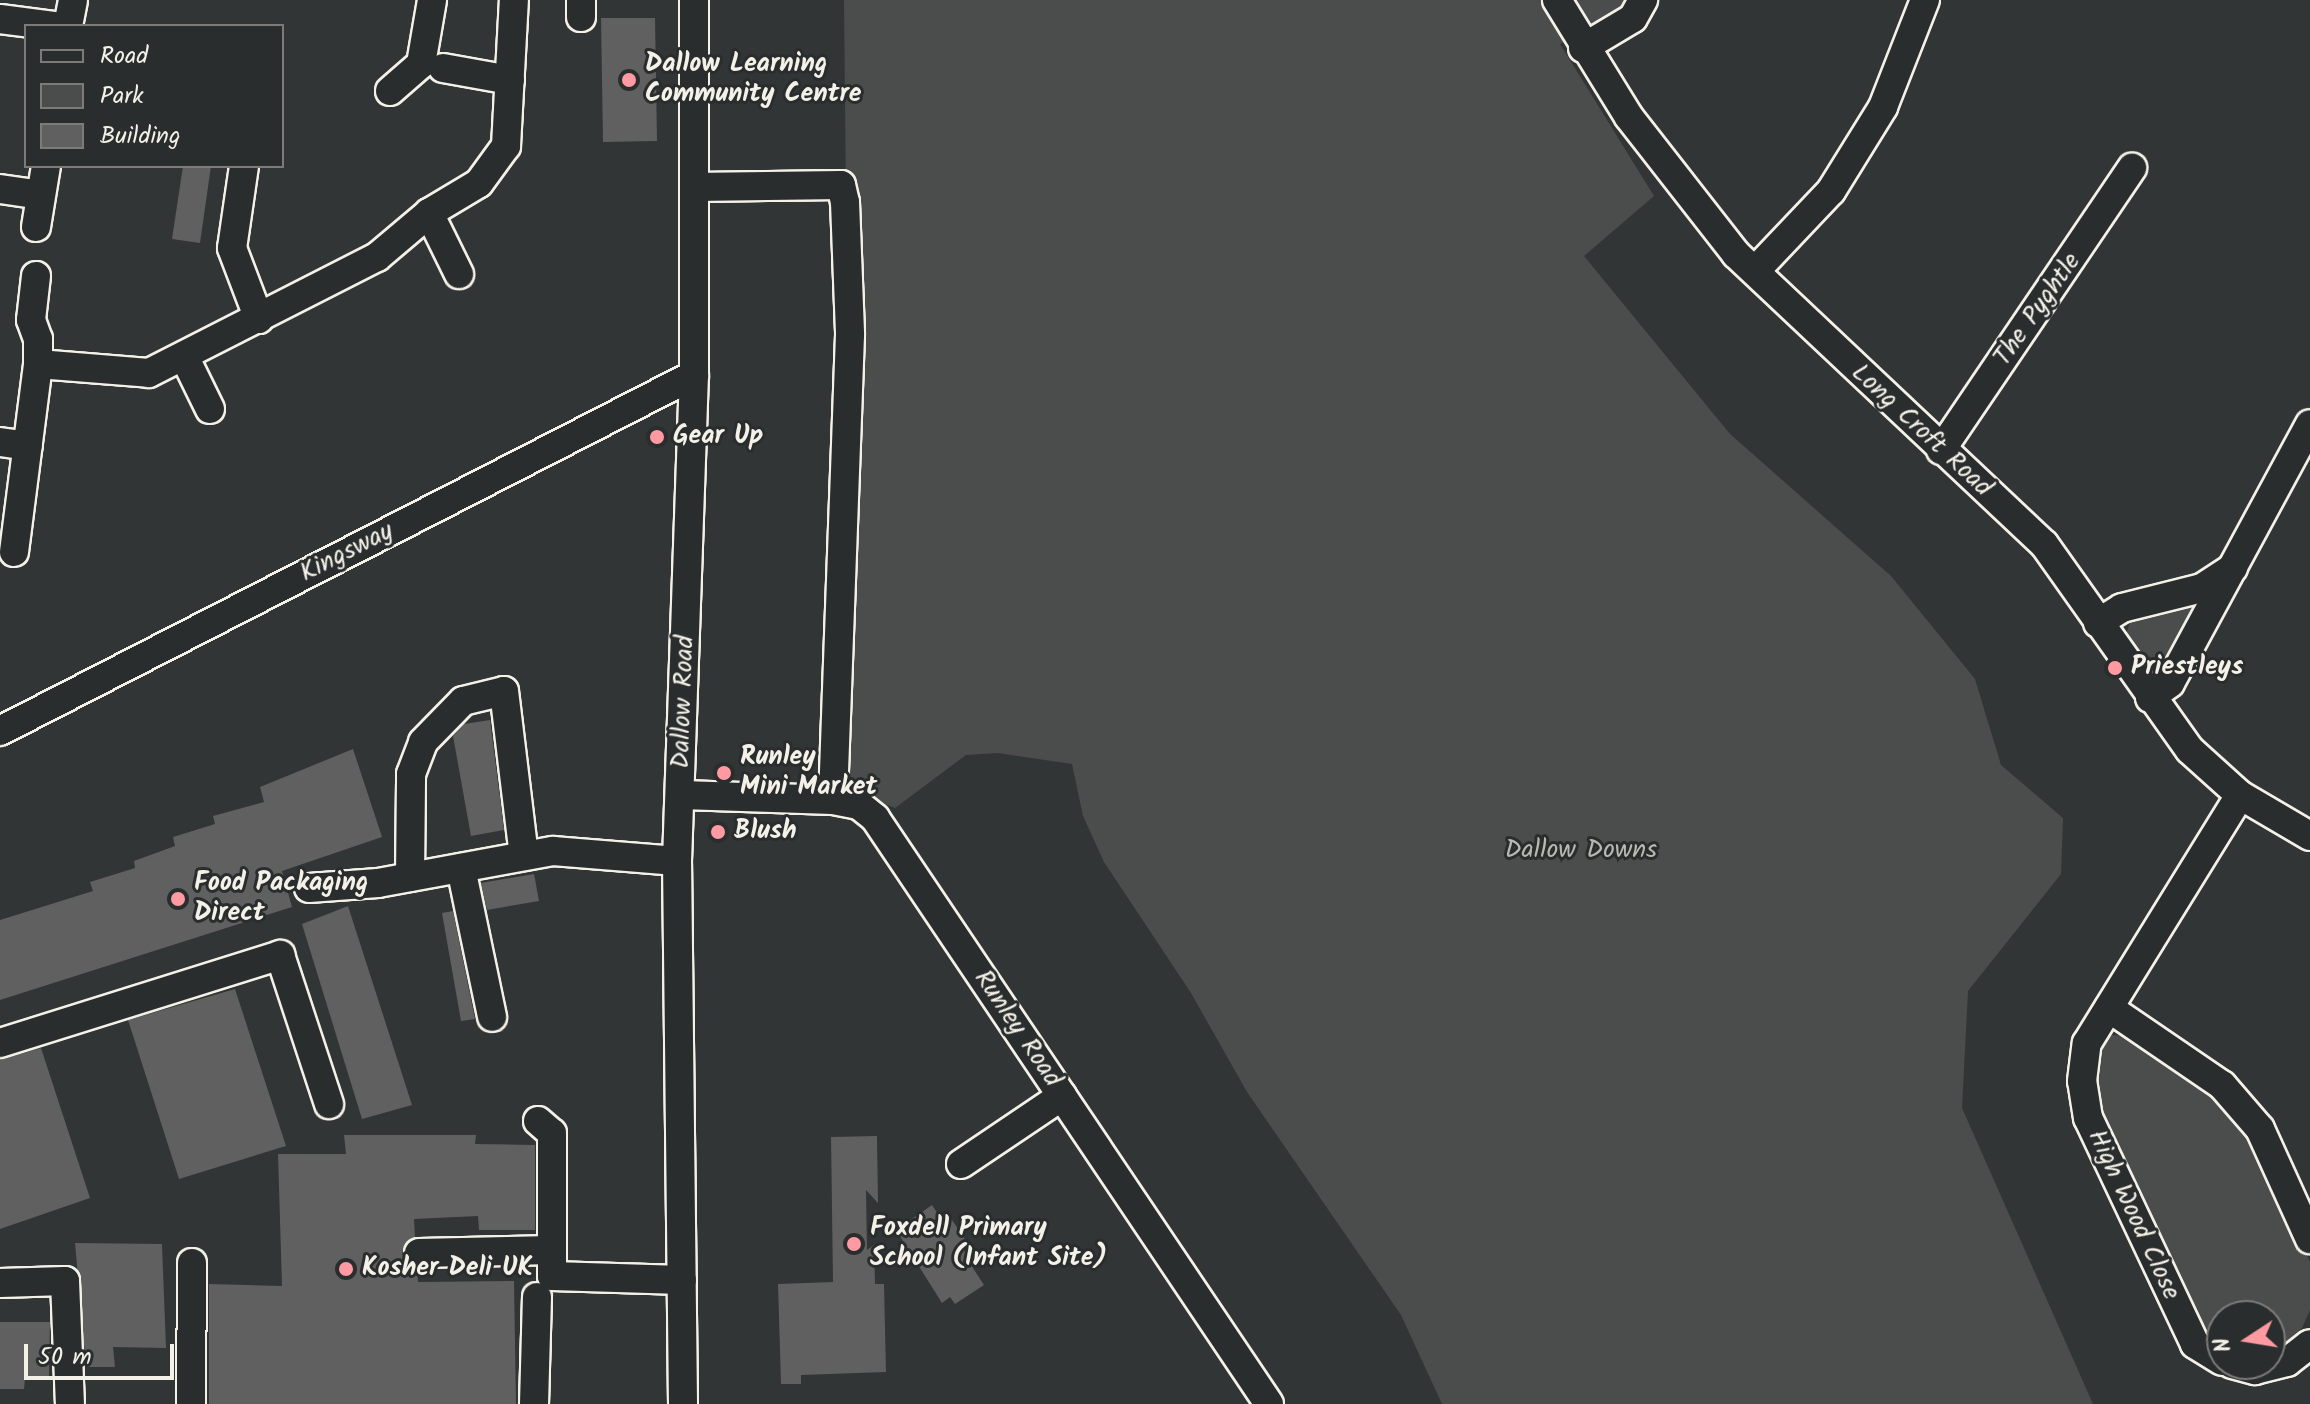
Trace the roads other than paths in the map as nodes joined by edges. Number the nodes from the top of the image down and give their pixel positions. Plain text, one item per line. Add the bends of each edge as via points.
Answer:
1 (73, 0) edge
2 (432, 0) edge
3 (514, 0) edge
4 (694, 0) edge
5 (1557, 0) edge
6 (1643, 0) edge
7 (1925, 0) edge
8 (0, 19) edge
9 (39, 24) edge
10 (68, 24) edge
11 (1583, 48) junction
12 (443, 68) dead end
13 (510, 80) junction
14 (390, 91) dead end
15 (46, 168) edge
16 (244, 168) edge
17 (2132, 168) dead end
18 (694, 187) junction
19 (0, 189) edge
20 (41, 195) junction
21 (429, 213) junction
22 (36, 227) dead end
23 (1756, 270) junction
24 (459, 274) dead end
25 (36, 276) dead end
26 (259, 319) junction
27 (184, 356) junction
28 (38, 364) junction
29 (694, 375) junction
30 (210, 409) dead end
31 (2310, 424) edge
32 (14, 444) edge
33 (1941, 450) junction
34 (14, 552) dead end
35 (2237, 565) junction
36 (2098, 623) junction
37 (2150, 698) junction
38 (0, 731) edge
39 (682, 795) junction
40 (2240, 795) junction
41 (833, 800) junction
42 (2310, 836) edge
43 (524, 856) junction
44 (677, 861) junction
45 (461, 868) junction
46 (410, 877) junction
47 (309, 888) dead end
48 (2109, 1008) junction
49 (492, 1017) dead end
50 (0, 1043) edge
51 (1062, 1096) junction
52 (329, 1104) dead end
53 (538, 1121) dead end
54 (961, 1164) dead end
55 (2310, 1239) edge
56 (552, 1250) junction
57 (419, 1253) dead end
58 (192, 1263) dead end
59 (682, 1280) junction
60 (0, 1283) edge
61 (537, 1297) dead end
62 (2310, 1344) edge
63 (2206, 1351) edge
64 (2286, 1362) edge
65 (70, 1404) edge
66 (191, 1404) edge
67 (534, 1404) edge
68 (683, 1404) edge
69 (1269, 1404) edge

1 - 10 street
2 - 14 street via 421,64
3 - 13 street
4 - 18 street, Dallow Road
5 - 11 street, Long Croft Road
6 - 11 street via 1633,18
7 - 23 street via 1883,107 1839,179
8 - 9 street
11 - 23 street, Long Croft Road via 1670,175 1736,254
12 - 13 street
13 - 21 street via 506,146 479,183
15 - 20 street
16 - 26 street via 232,248
17 - 33 street, The Pyghtle
18 - 29 street, Dallow Road
18 - 41 street via 841,185 845,202 850,335
19 - 20 street
20 - 22 street
21 - 24 street
21 - 26 street via 377,257
23 - 33 street, Long Croft Road
25 - 28 street via 31,320
26 - 27 street
27 - 28 street via 149,373
27 - 30 street
28 - 32 street
29 - 38 street, Kingsway
29 - 39 street, Dallow Road
31 - 35 street
32 - 34 street
33 - 36 street, Long Croft Road via 2044,544
35 - 36 street via 2202,588 2122,608
35 - 37 street via 2170,683
36 - 37 street, Long Croft Road
37 - 40 street, Long Croft Road via 2190,750
39 - 41 street, Runley Road
39 - 44 street, Dallow Road
40 - 42 street, Long Croft Road
40 - 48 street, High Wood Close
41 - 51 street, Runley Road via 859,805 875,818
43 - 44 street via 553,851
43 - 45 street
43 - 46 street via 504,691 463,701 423,742 411,774
44 - 59 street, Dallow Road
45 - 46 street
45 - 49 street
46 - 47 street
48 - 55 street via 2222,1085 2260,1129
48 - 63 street, High Wood Close via 2087,1043 2082,1081 2088,1118 2195,1344
50 - 52 street via 280,955
51 - 54 street
51 - 69 street, Runley Road
53 - 56 street via 552,1133
56 - 57 street
56 - 59 street via 552,1276
58 - 66 street
59 - 68 street, Dallow Road via 690,1315
60 - 65 street via 65,1281
61 - 67 street
62 - 64 street

